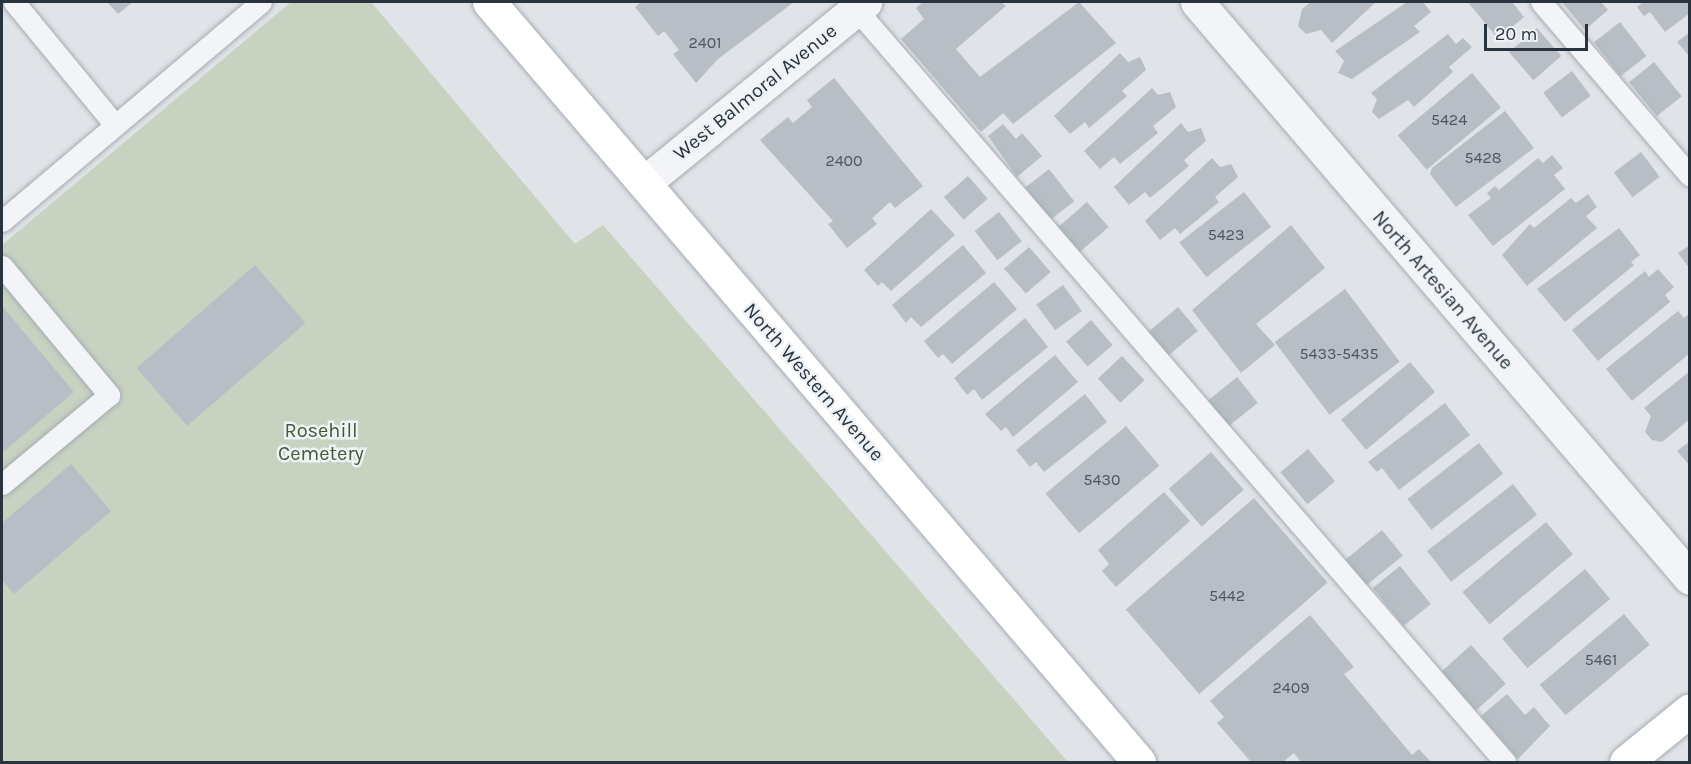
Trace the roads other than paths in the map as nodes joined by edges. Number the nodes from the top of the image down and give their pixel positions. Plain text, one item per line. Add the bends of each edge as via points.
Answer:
1 (15, 2) edge
2 (261, 2) edge
3 (489, 2) edge
4 (1197, 2) edge
5 (1540, 2) edge
6 (861, 5) edge
7 (115, 125) junction
8 (1689, 176) edge
9 (644, 183) junction
10 (2, 221) edge
11 (2, 266) edge
12 (2, 484) edge
13 (1689, 578) edge
14 (1689, 710) edge
15 (1139, 762) edge
16 (1505, 762) edge
17 (1626, 762) edge

1 - 7 lane
2 - 7 lane
3 - 9 main road, North Western Avenue
4 - 13 street, North Artesian Avenue
5 - 8 lane
6 - 9 street, West Balmoral Avenue
6 - 16 lane
7 - 10 lane
9 - 15 main road, North Western Avenue
11 - 12 lane via 109,395
14 - 17 main road

